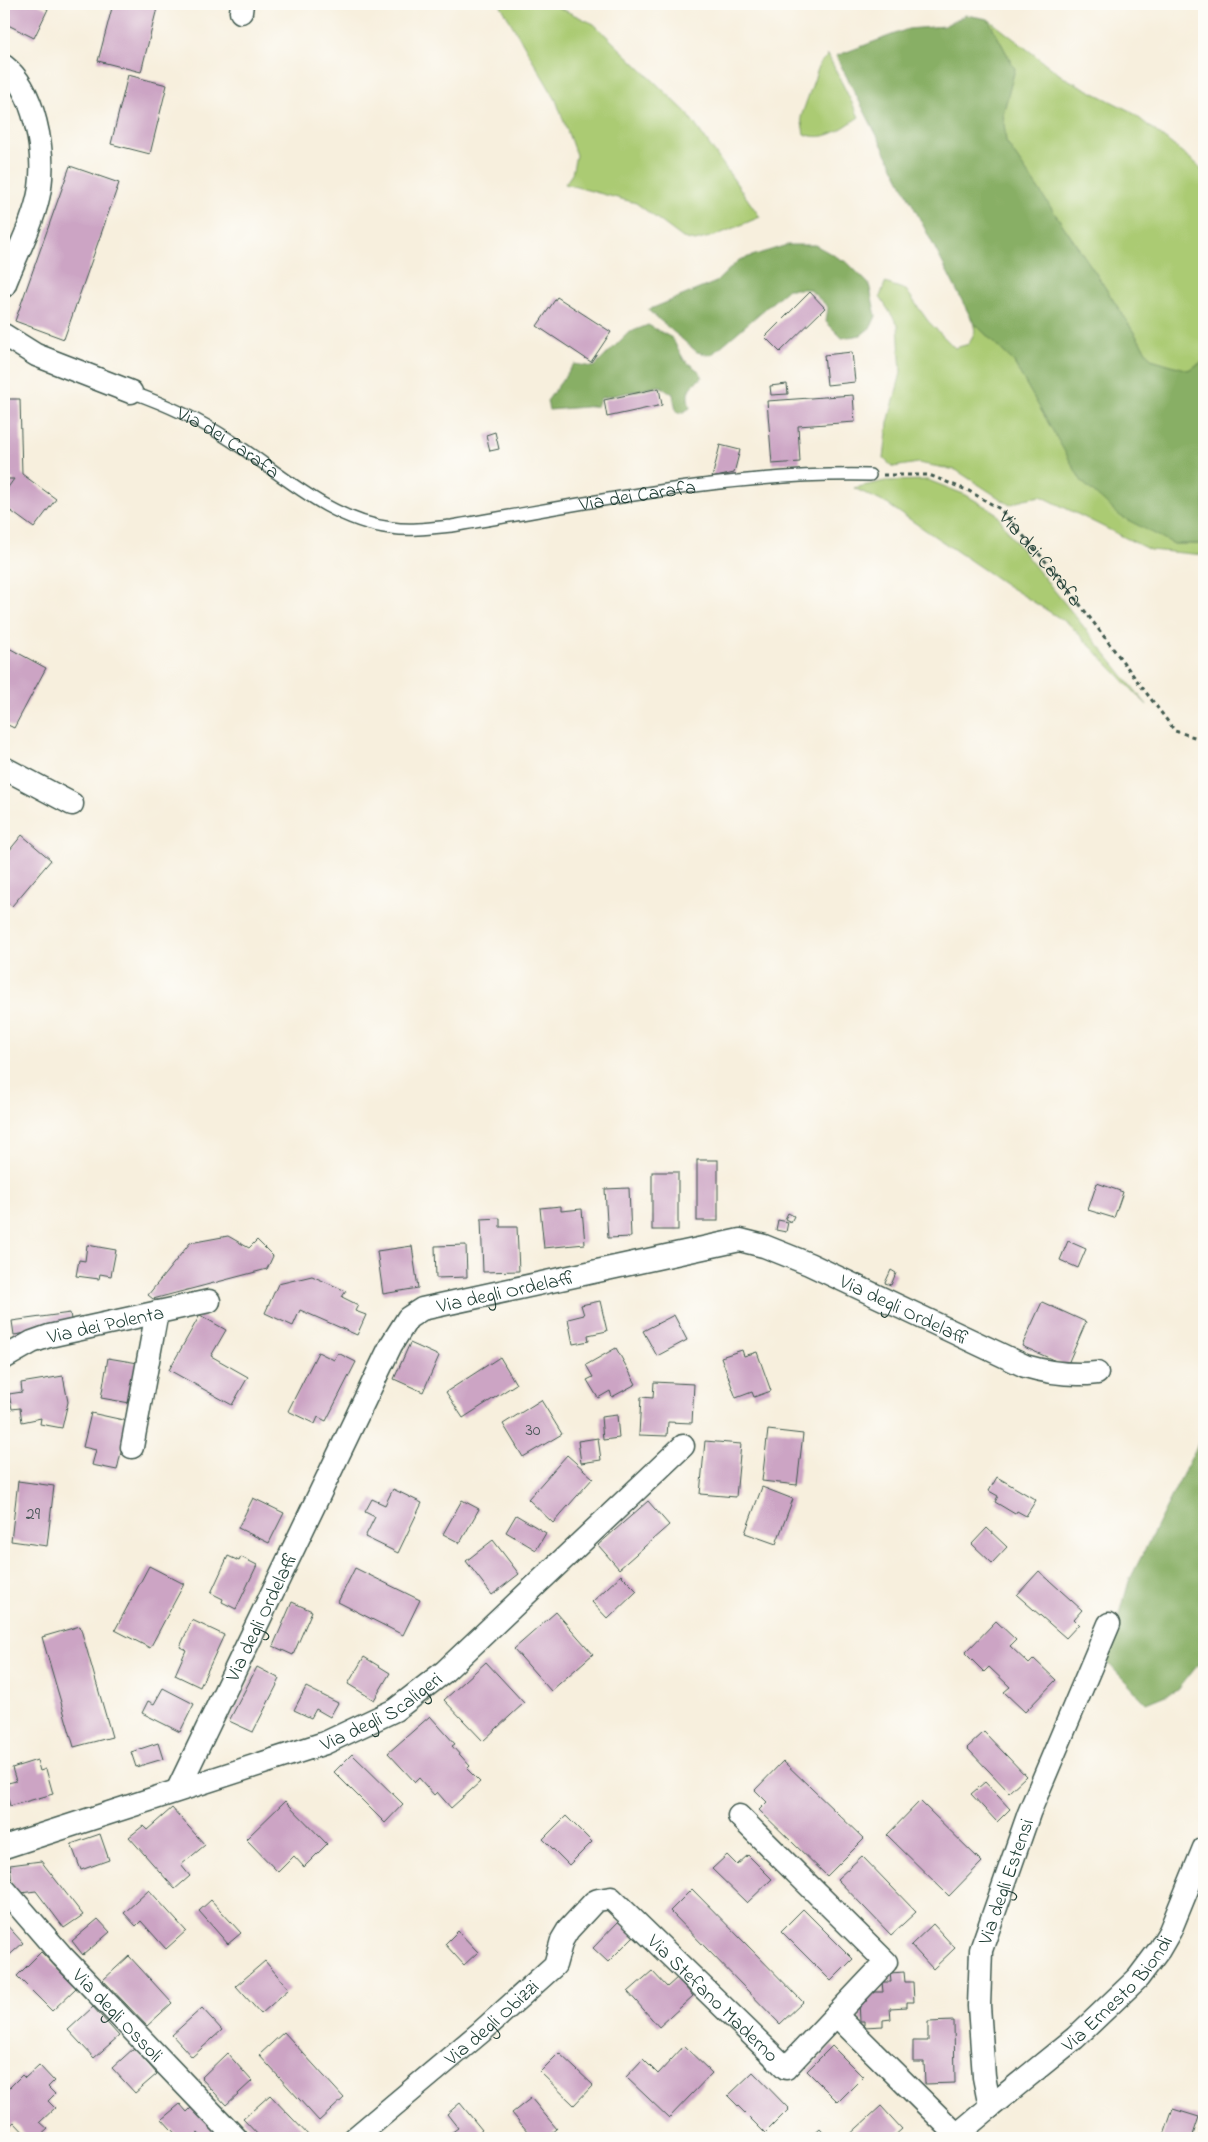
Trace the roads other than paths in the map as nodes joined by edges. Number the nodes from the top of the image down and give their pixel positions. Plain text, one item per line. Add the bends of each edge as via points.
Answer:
1 (4, 66) edge
2 (4, 286) edge
3 (4, 335) edge
4 (131, 392) joint
5 (870, 475) road end
6 (4, 768) edge
7 (72, 804) dead end
8 (209, 1301) dead end
9 (158, 1312) junction
10 (4, 1358) edge
11 (1097, 1373) dead end
12 (683, 1446) dead end
13 (132, 1447) dead end
14 (1109, 1624) dead end
15 (178, 1789) junction
16 (738, 1816) dead end
17 (4, 1847) edge
18 (1204, 1848) edge
19 (4, 1889) edge
20 (611, 1898) joint
21 (836, 2015) junction
22 (990, 2107) junction
23 (955, 2137) edge
24 (236, 2138) edge
25 (355, 2138) edge

1 - 2 street via 28,97 40,156 39,192
3 - 4 street, Via dei Carafa via 36,354
4 - 5 lane, Via dei Carafa via 217,432 292,485 333,509 362,521 392,528 452,526 695,486 823,474
6 - 7 street
8 - 9 street, Via dei Polenta
9 - 10 street, Via dei Polenta via 40,1339
9 - 13 street
11 - 15 street, Via degli Ordelaffi via 1057,1374 1025,1366 809,1264 740,1240 422,1309 408,1318 391,1345
12 - 15 street, Via degli Scaligeri via 444,1672 395,1710 325,1743
14 - 22 street, Via degli Estensi via 1029,1813 981,1950 979,2006 984,2077
15 - 17 street, Via degli Scaligeri
16 - 21 street, Via Stefano Maderno via 886,1962
18 - 22 street, Via Ernesto Biondi via 1170,1931 1138,1978 1075,2038
19 - 24 street, Via degli Ossoli via 62,1956
20 - 21 street, Via Stefano Maderno via 786,2068
20 - 25 street, Via degli Obizzi via 598,1900 568,1930 555,1965
21 - 23 street
22 - 23 street

